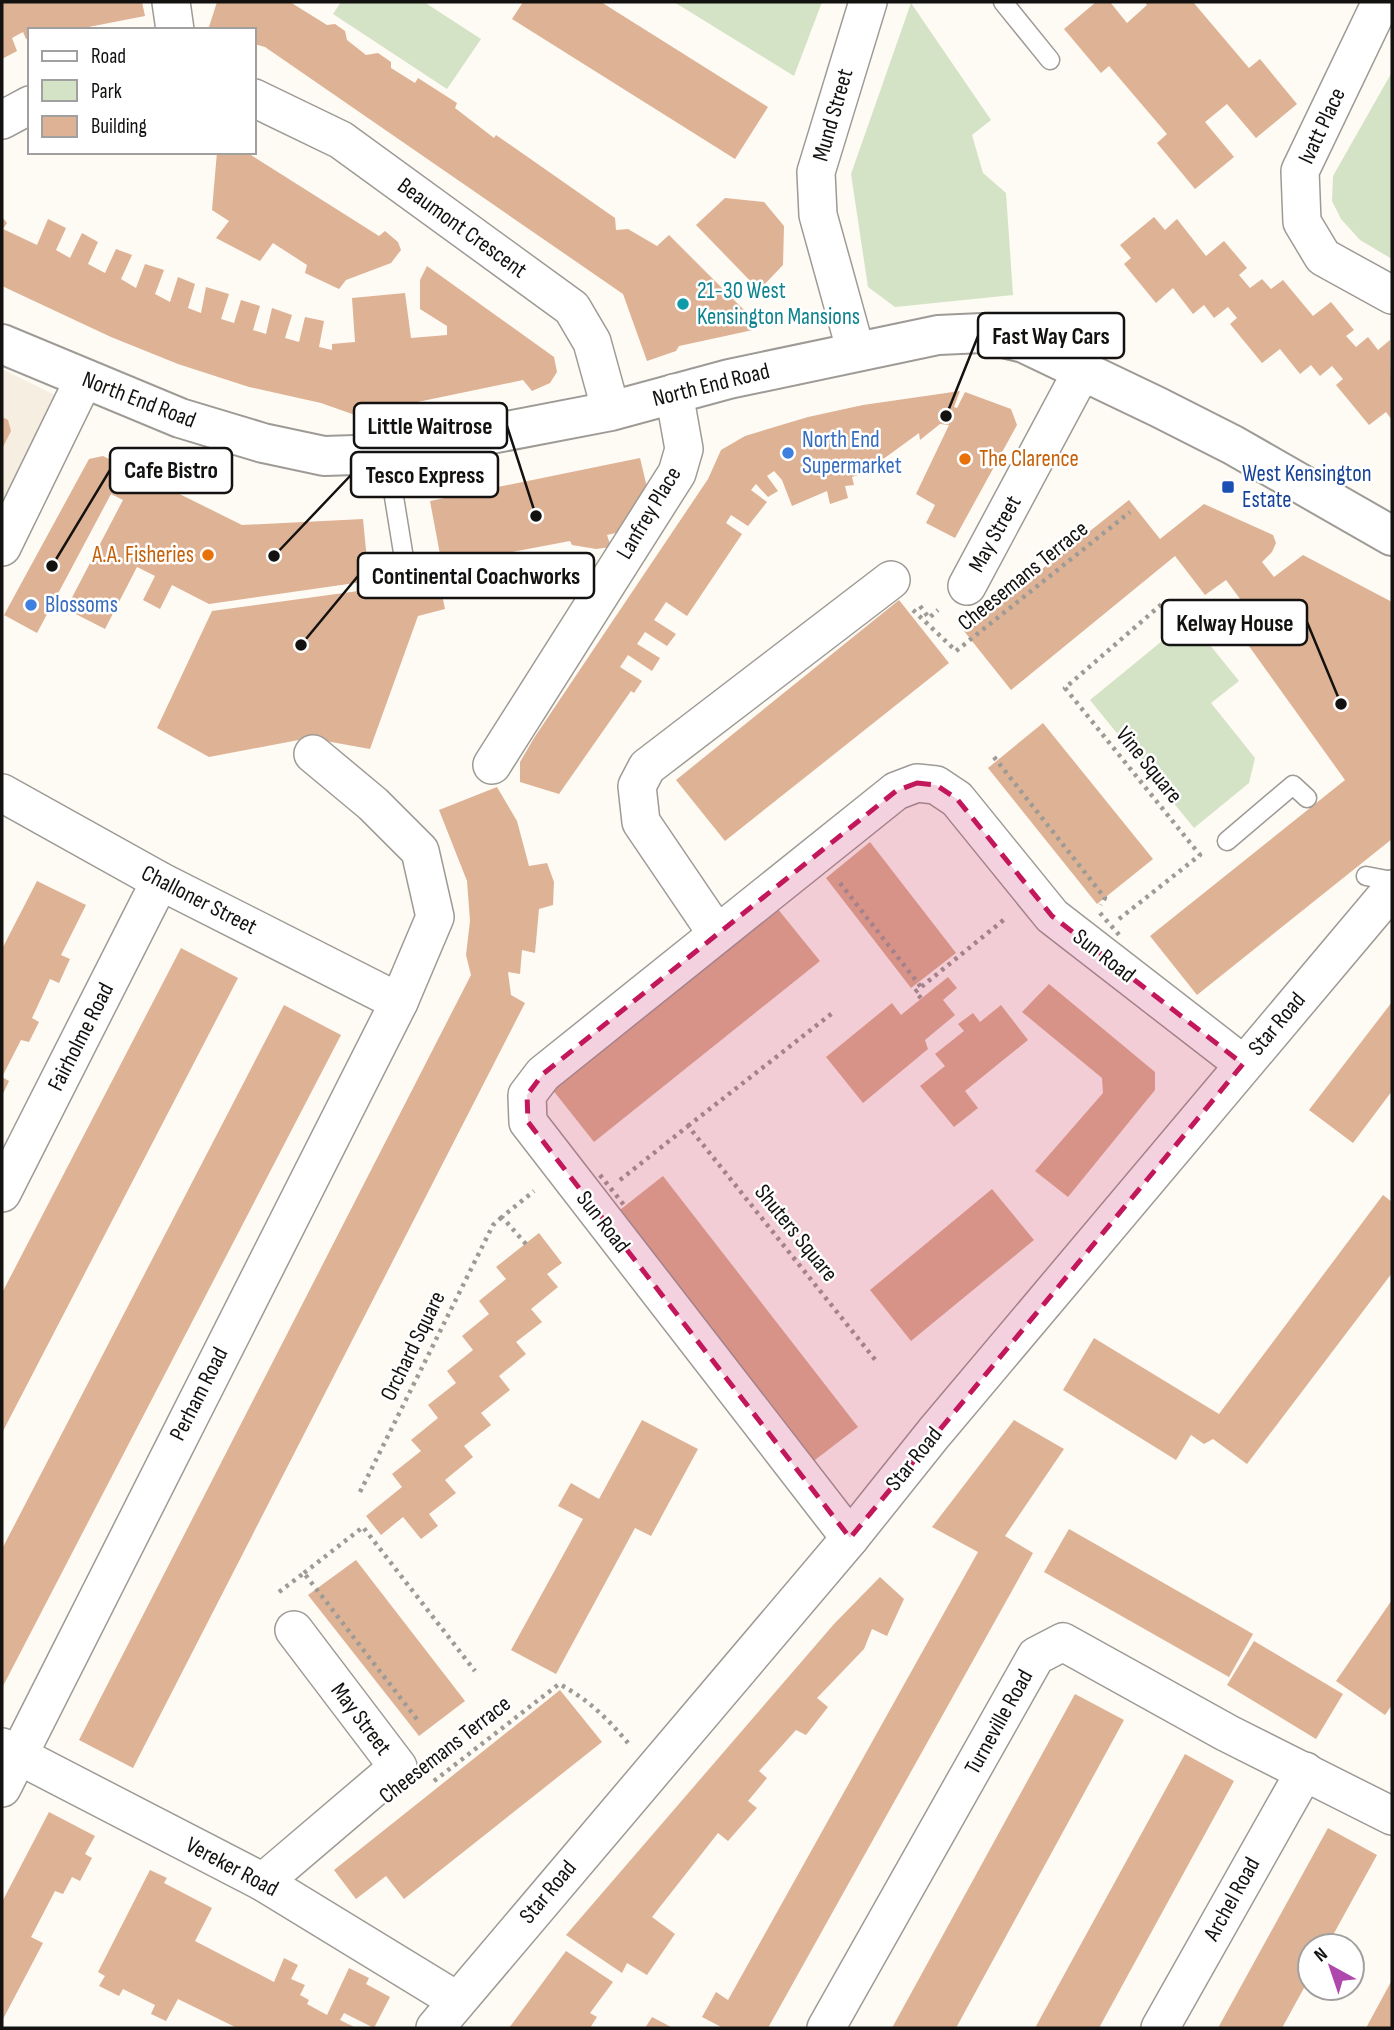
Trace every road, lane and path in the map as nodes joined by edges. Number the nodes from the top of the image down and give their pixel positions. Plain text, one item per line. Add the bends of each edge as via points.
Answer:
1 (172, 2) edge
2 (868, 2) edge
3 (1003, 2) edge
4 (1382, 2) edge
5 (175, 28) edge
6 (1050, 60) dead end
7 (256, 99) edge
8 (28, 107) edge
9 (2, 120) edge
10 (1392, 295) edge
11 (2, 344) edge
12 (856, 352) junction
13 (1082, 371) junction
14 (84, 379) junction
15 (674, 393) junction
16 (611, 411) junction
17 (387, 454) junction
18 (1130, 512) dead end
19 (1392, 536) edge
20 (2, 547) edge
21 (408, 583) dead end
22 (967, 586) dead end
23 (900, 593) joint
24 (1163, 603) dead end
25 (313, 754) dead end
26 (994, 757) dead end
27 (492, 765) dead end
28 (2, 793) edge
29 (1307, 798) dead end
30 (1227, 841) dead end
31 (837, 879) dead end
32 (160, 881) junction
33 (1392, 881) edge
34 (1379, 882) edge
35 (1034, 895) junction
36 (1105, 898) dead end
37 (1103, 932) junction
38 (717, 934) junction
39 (921, 986) junction
40 (920, 998) dead end
41 (399, 1002) junction
42 (835, 1011) dead end
43 (1243, 1064) junction
44 (688, 1126) junction
45 (562, 1168) junction
46 (2, 1192) edge
47 (605, 1195) junction
48 (502, 1217) junction
49 (526, 1244) dead end
50 (877, 1363) dead end
51 (360, 1492) dead end
52 (850, 1538) junction
53 (304, 1573) dead end
54 (317, 1588) dead end
55 (294, 1630) dead end
56 (475, 1671) dead end
57 (419, 1722) dead end
58 (7, 1764) edge
59 (1305, 1771) junction
60 (650, 1772) junction
61 (427, 1787) dead end
62 (1388, 1804) edge
63 (263, 1882) junction
64 (445, 2014) edge
65 (826, 2028) edge
66 (1160, 2028) edge

1 - 5 street
2 - 12 street, Mund Street via 817,172 818,215
3 - 6 lane
4 - 10 street, Ivatt Place via 1300,171 1302,222 1324,257
7 - 16 street, Beaumont Crescent via 341,140 572,308 592,342
8 - 9 street
11 - 14 main road, North End Road
12 - 13 main road, North End Road via 938,335 983,332 1024,344
12 - 15 main road, North End Road
13 - 19 main road, North End Road via 1233,444
13 - 22 street, May Street
14 - 17 main road, North End Road via 180,418 263,443 324,456
14 - 20 street
15 - 16 main road, North End Road
15 - 27 street, Lanfrey Place via 684,449 677,474
16 - 17 main road, North End Road
17 - 21 lane
18 - 23 path, Cheesemans Terrace via 956,652
23 - 38 street via 647,767 637,786 641,822
24 - 37 path, Vine Square via 1065,688 1199,855
25 - 41 street, Perham Road via 420,851 435,917
26 - 36 path
28 - 32 street, Challoner Street
29 - 30 lane via 1293,785
31 - 39 path
32 - 41 street, Challoner Street
32 - 46 street, Fairholme Road
33 - 34 lane
34 - 43 street, Star Road
35 - 37 street, Sun Road via 1052,916
35 - 38 street, Sun Road via 957,799 936,785 917,783 896,791
35 - 39 path
37 - 43 street, Sun Road
38 - 45 street, Sun Road via 542,1074 527,1095 528,1122
39 - 40 path via 915,992
41 - 58 street, Perham Road
42 - 44 path
43 - 52 street, Star Road
44 - 47 path
44 - 50 path, Shuters Square
45 - 47 street, Sun Road
45 - 48 path, Orchard Square
47 - 52 street, Sun Road
48 - 49 path
48 - 51 path, Orchard Square via 493,1225
52 - 60 street, Star Road
53 - 56 path via 363,1527
54 - 57 path, Cheesemans Terrace
55 - 63 street, May Street via 398,1768
58 - 63 street, Vereker Road
59 - 62 street, Turneville Road
59 - 65 street, Turneville Road via 1063,1642 1036,1656
59 - 66 street, Archel Road
60 - 61 path, Cheesemans Terrace via 607,1718 583,1696 559,1684
60 - 64 street, Star Road
63 - 64 street, Vereker Road

